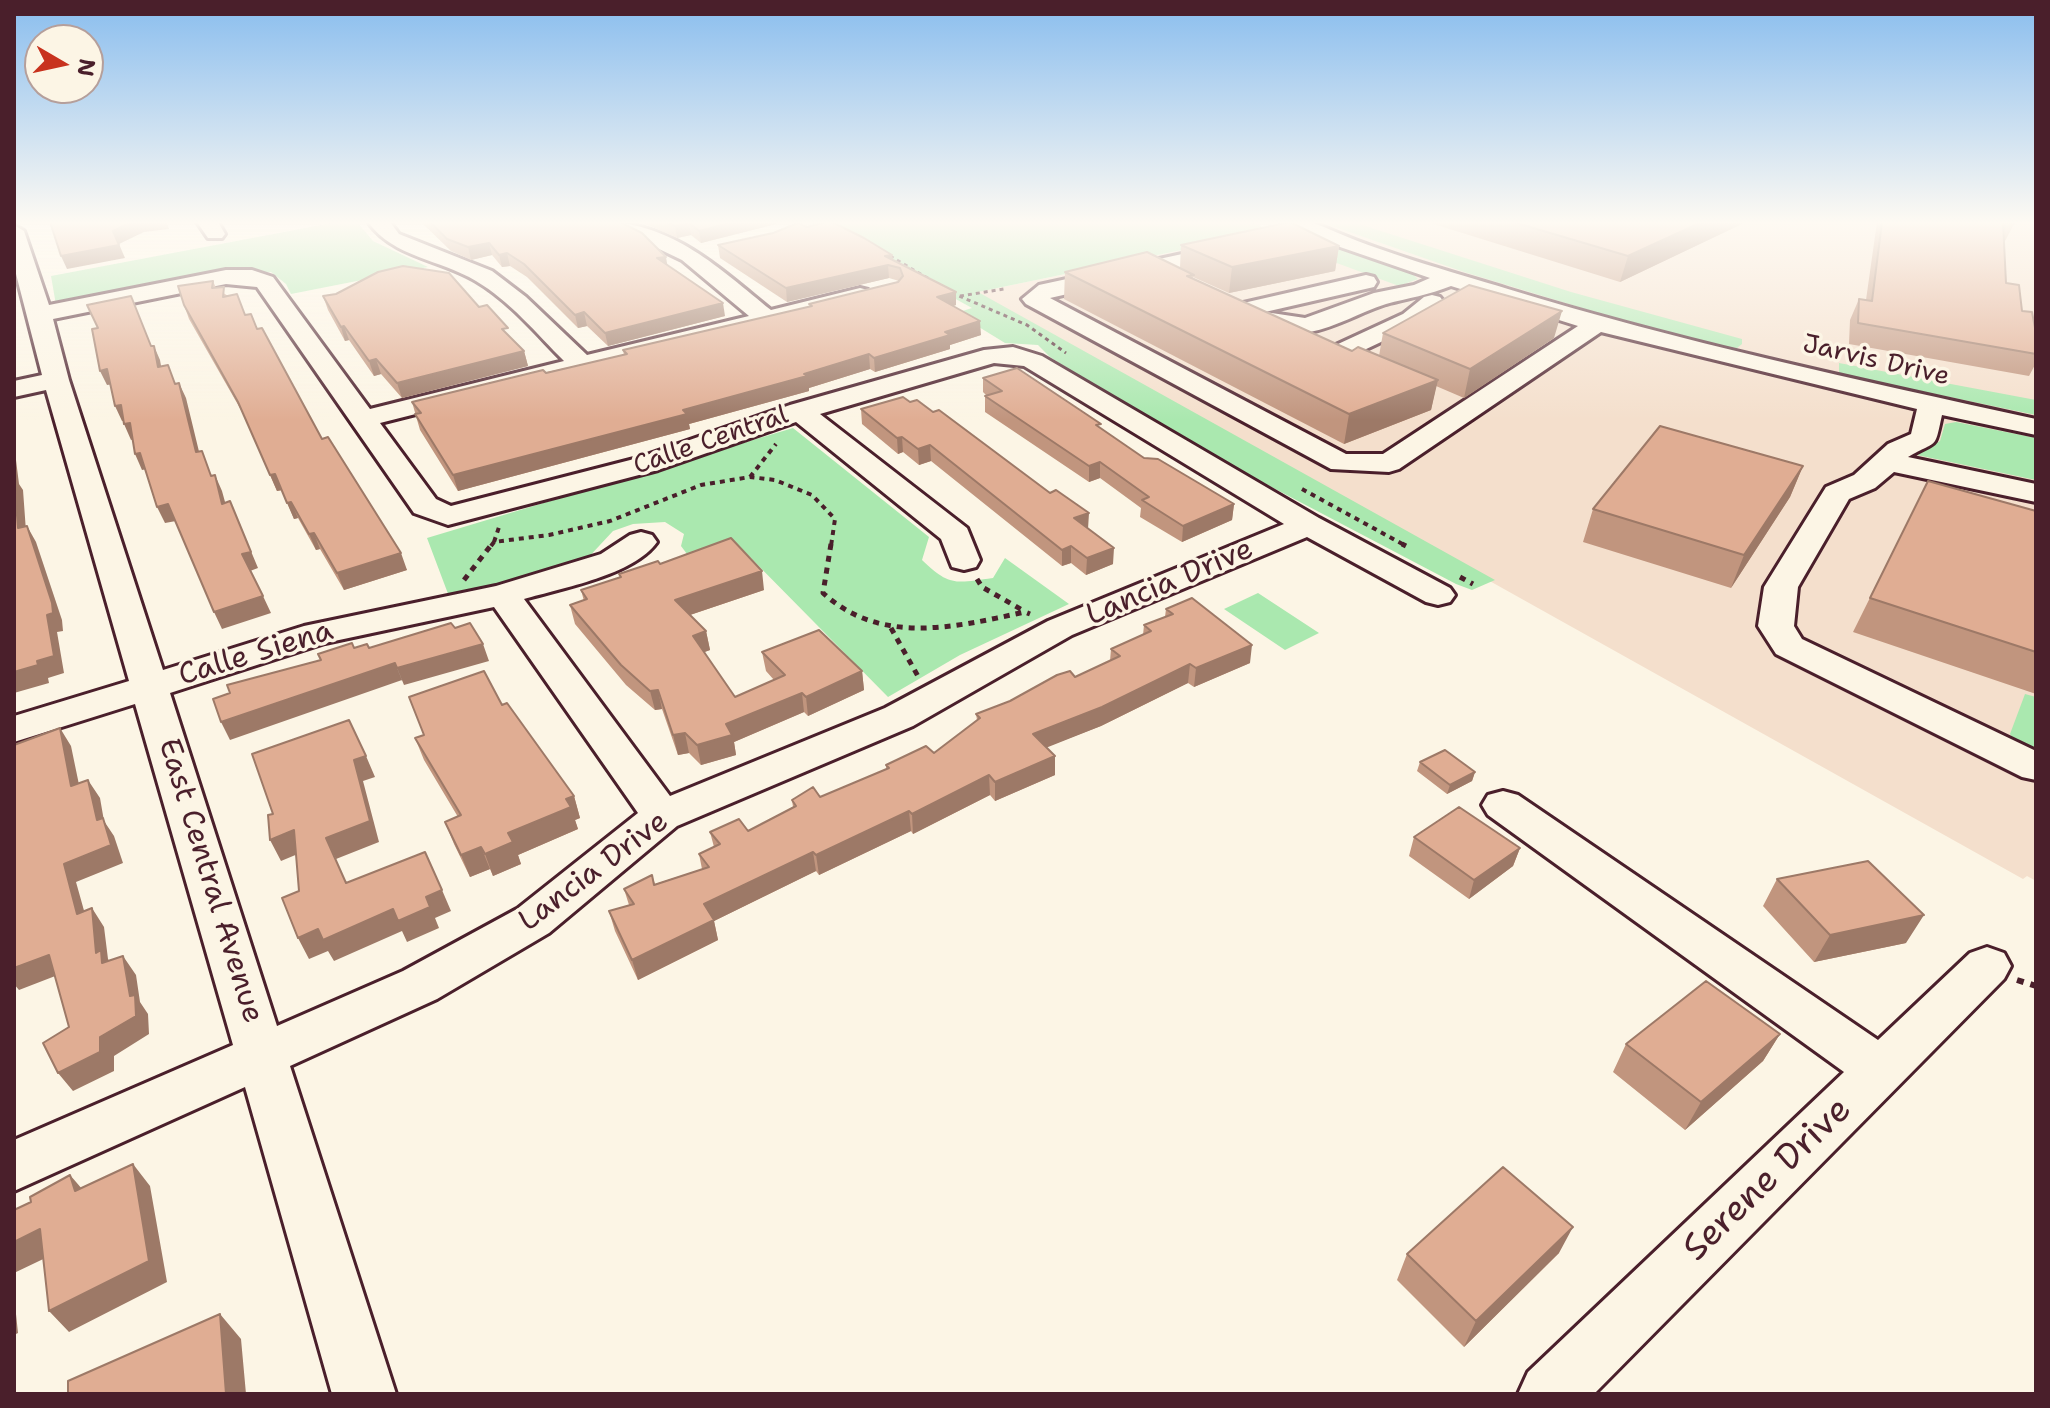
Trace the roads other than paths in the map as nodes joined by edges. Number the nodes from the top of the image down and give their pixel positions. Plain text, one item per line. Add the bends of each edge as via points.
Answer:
1 (32, 288) edge
2 (172, 288) edge
3 (269, 288) edge
4 (499, 288) edge
5 (730, 288) edge
6 (890, 288) edge
7 (1058, 288) edge
8 (1339, 288) edge
9 (1392, 288) edge
10 (1425, 288) edge
11 (1481, 288) edge
12 (1406, 292) junction
13 (1220, 301) edge
14 (1243, 310) junction
15 (40, 314) junction
16 (765, 317) junction
17 (1597, 324) junction
18 (1307, 325) junction
19 (1825, 352) dead end
20 (1334, 355) junction
21 (580, 363) junction
22 (1360, 366) edge
23 (56, 380) junction
24 (1820, 380) junction
25 (14, 389) edge
26 (1438, 401) edge
27 (1932, 406) junction
28 (800, 411) junction
29 (1465, 411) junction
30 (363, 419) junction
31 (2036, 427) edge
32 (1890, 462) junction
33 (2036, 493) edge
34 (1308, 525) junction
35 (641, 542) dead end
36 (964, 560) road end
37 (503, 595) junction
38 (1438, 595) dead end
39 (150, 686) junction
40 (14, 729) edge
41 (2036, 767) edge
42 (1503, 805) dead end
43 (662, 816) junction
44 (1987, 966) dead end
45 (263, 1054) junction
46 (1881, 1070) junction
47 (14, 1166) edge
48 (364, 1394) edge
49 (1550, 1394) edge

1 - 15 street, East Central Avenue
2 - 15 street, Calle Central
3 - 30 street, Calle Central
4 - 21 street
5 - 16 street
6 - 16 street
7 - 29 street via 1034,299 1341,463 1389,463
8 - 14 street
9 - 12 street
10 - 12 street
11 - 17 street, Jarvis Drive
12 - 18 street
12 - 20 street via 1433,302 1411,319
13 - 14 street
14 - 18 street via 1266,321
15 - 23 street, East Central Avenue
16 - 21 street
17 - 24 street, Jarvis Drive
17 - 29 street
18 - 20 street via 1315,347
19 - 24 street
20 - 22 street
21 - 30 street
23 - 25 street
23 - 39 street, East Central Avenue
24 - 27 street, Jarvis Drive
26 - 29 street
27 - 31 street, Jarvis Drive
27 - 32 street via 1925,438 1897,450
28 - 30 street, Calle Central via 648,464 448,516 425,506
28 - 34 street, Calle Central via 993,355 1013,355 1033,361
28 - 36 street via 956,535
32 - 33 street
32 - 41 street via 1867,483 1837,493 1781,587 1776,626 1789,646 1801,653
34 - 38 street, Calle Central
34 - 43 street, Lancia Drive via 1043,620 899,717
35 - 37 street, Calle Siena via 613,561
37 - 39 street, Calle Siena via 329,631
37 - 43 street
39 - 40 street, Calle Siena
39 - 45 street, East Central Avenue
42 - 46 street
43 - 45 street, Lancia Drive via 533,921 420,985
44 - 46 street, Serene Drive
45 - 47 street, Lancia Drive
45 - 48 street, East Central Avenue
46 - 49 street, Serene Drive

